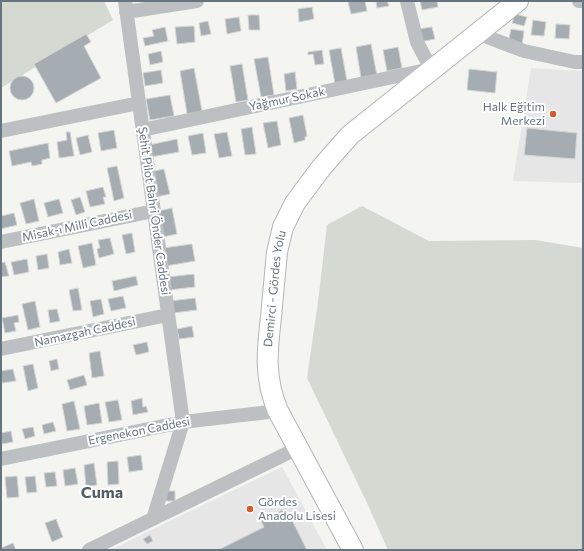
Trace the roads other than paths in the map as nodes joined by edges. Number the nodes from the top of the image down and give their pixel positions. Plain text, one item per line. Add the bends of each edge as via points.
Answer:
1 (197, 1) edge
2 (407, 1) edge
3 (518, 1) edge
4 (579, 1) edge
5 (583, 1) edge
6 (125, 7) edge
7 (478, 33) junction
8 (583, 62) edge
9 (431, 69) junction
10 (139, 103) junction
11 (142, 130) junction
12 (1, 131) edge
13 (154, 211) junction
14 (1, 242) edge
15 (168, 315) junction
16 (1, 349) edge
17 (278, 411) junction
18 (183, 422) junction
19 (298, 448) junction
20 (1, 459) edge
21 (153, 519) junction
22 (89, 550) edge
23 (353, 550) edge
24 (365, 550) edge

1 - 6 street
2 - 9 street via 417,42
3 - 7 main road, Demirci - Gördes Yolu
4 - 5 street
6 - 10 street, Şehit Pilot Bahri Önder Caddesi
7 - 8 street via 524,51
7 - 9 main road, Demirci - Gördes Yolu
9 - 11 street, Yağmur Sokak
9 - 17 main road, Demirci - Gördes Yolu via 350,135 321,168 288,215 277,252 267,356 270,385
9 - 24 main road, Demirci - Gördes Yolu via 330,176 299,221 289,254 279,356 284,394
10 - 11 street, Şehit Pilot Bahri Önder Caddesi
10 - 12 street
11 - 13 street, Şehit Pilot Bahri Önder Caddesi
13 - 14 street, Misak-ı Milli Caddesi
13 - 15 street, Şehit Pilot Bahri Önder Caddesi
15 - 16 street, Namazgah Caddesi
15 - 18 street, Şehit Pilot Bahri Önder Caddesi
17 - 18 street, Ergenekon Caddesi
17 - 19 main road, Demirci - Gördes Yolu
18 - 20 street, Ergenekon Caddesi
18 - 21 street
19 - 21 street
19 - 23 main road, Demirci - Gördes Yolu
21 - 22 street

